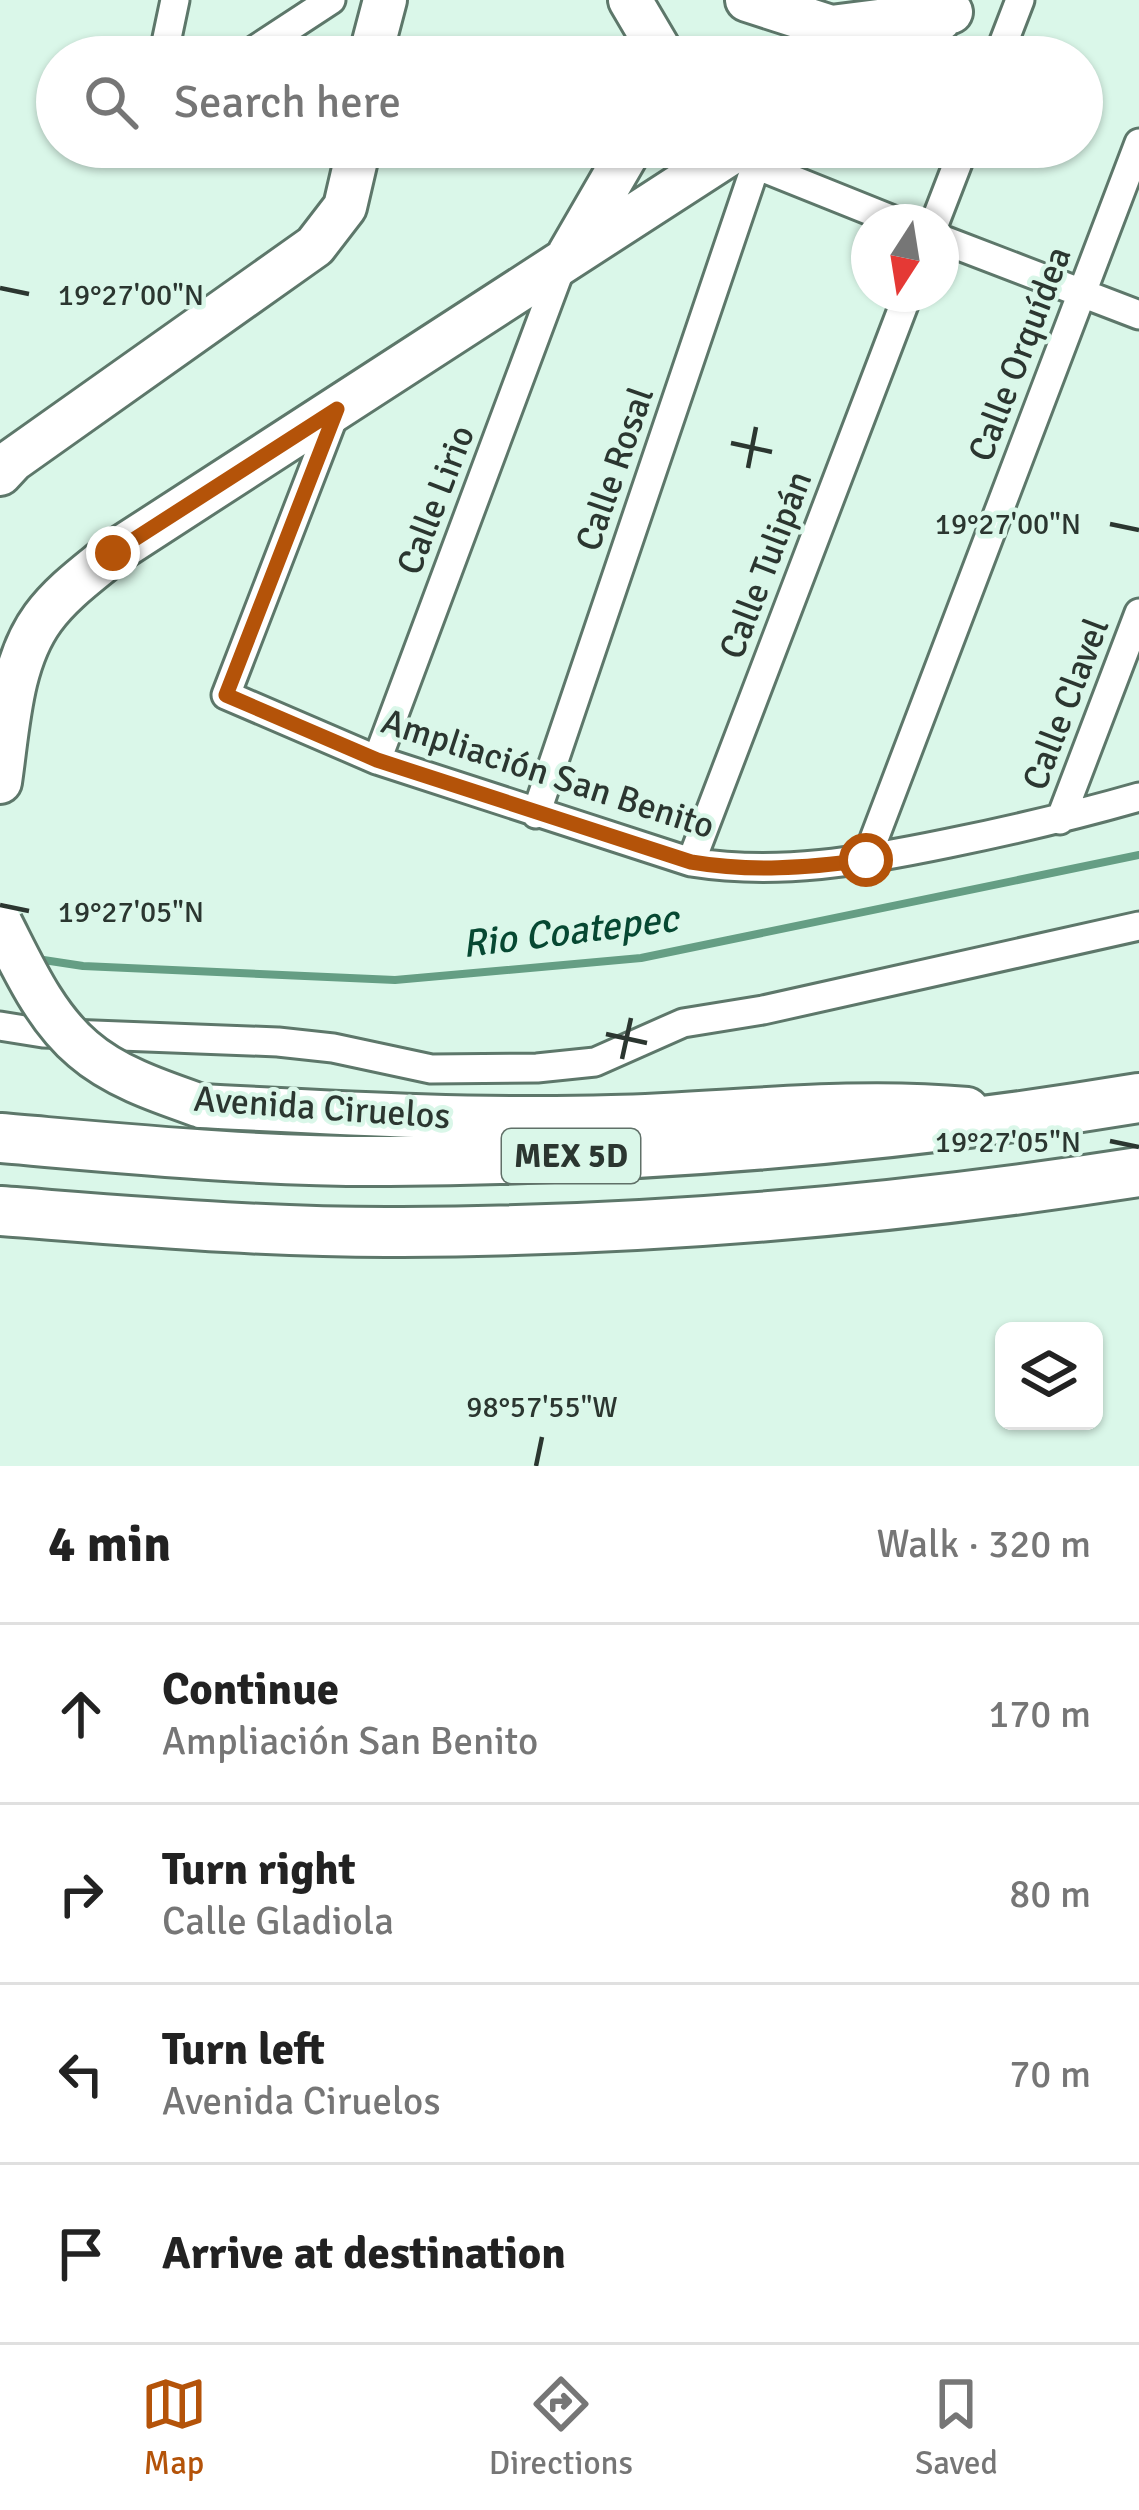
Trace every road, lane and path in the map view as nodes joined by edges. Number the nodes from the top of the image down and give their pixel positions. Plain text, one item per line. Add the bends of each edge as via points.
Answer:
1 (175, 0) edge
2 (331, 0) edge
3 (385, 0) edge
4 (630, 0) edge
5 (747, 0) edge
6 (1020, 0) edge
7 (961, 6) edge
8 (167, 36) edge
9 (276, 36) edge
10 (376, 36) edge
11 (651, 36) edge
12 (914, 36) edge
13 (1006, 36) edge
14 (1139, 143) edge
15 (354, 168) edge
16 (619, 168) edge
17 (727, 168) edge
18 (748, 168) edge
19 (785, 168) edge
20 (956, 168) edge
21 (860, 204) edge
22 (942, 204) edge
23 (959, 246) edge
24 (562, 265) junction
25 (1082, 294) junction
26 (901, 312) edge
27 (1139, 315) edge
28 (337, 409) junction
29 (0, 474) edge
30 (1139, 614) edge
31 (377, 760) junction
32 (0, 782) edge
33 (1139, 797) edge
34 (536, 814) junction
35 (1060, 820) junction
36 (866, 860) junction
37 (691, 862) junction
38 (0, 913) edge
39 (2, 924) edge
40 (1139, 926) edge
41 (0, 1026) edge
42 (1139, 1098) edge
43 (1022, 1118) junction
44 (0, 1138) edge
45 (1139, 1172) edge
46 (0, 1211) edge

1 - 8 street
2 - 9 street
3 - 10 main road
4 - 11 main road
5 - 7 main road via 831,27
6 - 13 street
7 - 12 main road
14 - 25 street, Calle Orquídea
15 - 29 main road via 345,207 315,246
16 - 24 main road
17 - 24 main road
18 - 34 street, Calle Rosal
19 - 21 street
20 - 22 street
23 - 25 street
24 - 28 main road
24 - 31 street, Calle Lirio
25 - 27 street
25 - 36 street, Calle Orquídea
26 - 37 street, Calle Tulipán
28 - 31 street, Ampliación San Benito via 226,695
28 - 32 main road via 113,553 64,594 24,658
30 - 35 street, Calle Clavel
31 - 34 street, Ampliación San Benito
33 - 35 street, Ampliación San Benito
34 - 37 street, Ampliación San Benito
35 - 36 street, Ampliación San Benito
36 - 37 street, Ampliación San Benito via 733,869
38 - 39 main road, Avenida Ciruelos
39 - 43 main road, Avenida Ciruelos, bridge via 37,994 83,1049 147,1087 201,1106 456,1119 928,1106
40 - 41 street via 683,1023 595,1062 537,1068 431,1069 278,1042
42 - 43 highway, MEX 5D
43 - 44 highway, MEX 5D via 638,1154 386,1162
45 - 46 highway, MEX 5D via 914,1205 634,1225 400,1232

